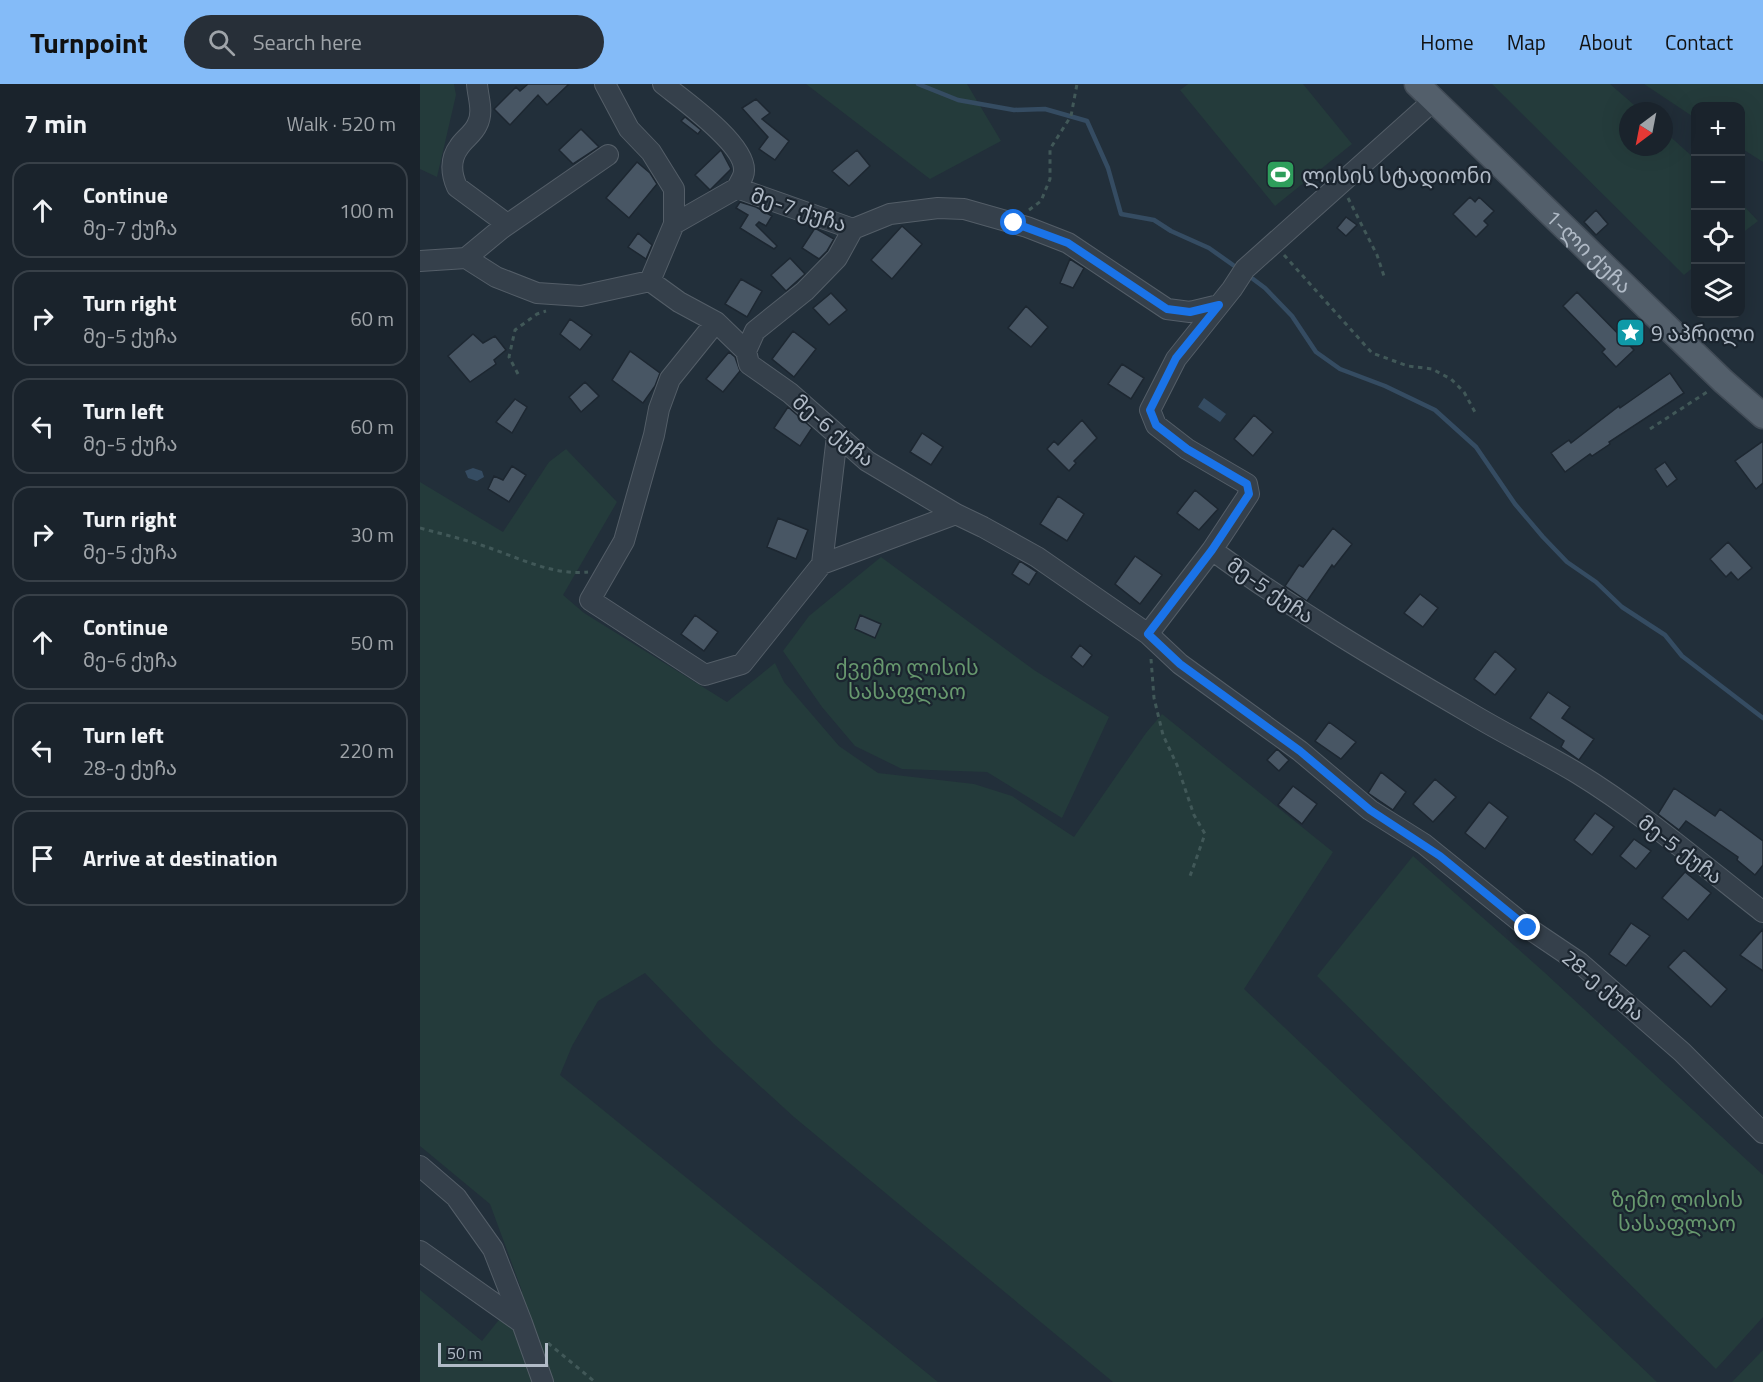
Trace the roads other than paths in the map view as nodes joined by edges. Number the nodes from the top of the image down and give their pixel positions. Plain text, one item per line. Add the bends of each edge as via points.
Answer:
1 (477, 84) edge
2 (605, 84) edge
3 (663, 84) edge
4 (1425, 92) edge
5 (608, 155) dead end
6 (737, 188) junction
7 (507, 224) junction
8 (674, 224) junction
9 (853, 229) junction
10 (466, 258) junction
11 (420, 261) edge
12 (650, 282) junction
13 (1219, 305) junction
14 (716, 322) junction
15 (746, 351) junction
16 (1763, 416) edge
17 (837, 436) junction
18 (956, 514) junction
19 (1212, 550) junction
20 (822, 564) junction
21 (1148, 634) junction
22 (1763, 912) edge
23 (1763, 1133) edge
24 (420, 1166) edge
25 (420, 1251) edge
26 (522, 1323) junction
27 (543, 1382) edge

1 - 7 street via 481,110 478,125 458,147 453,178 457,187
2 - 8 street via 629,129 651,152 674,189
3 - 6 street via 737,150 744,172
4 - 13 street, მე-5 ქუჩა via 1340,183 1245,269
4 - 16 main road, 1-ლი ქუჩა
5 - 7 street
6 - 8 street, მე-7 ქუჩა
6 - 9 street, მე-7 ქუჩა
7 - 10 street
8 - 12 street
9 - 13 street, მე-7 ქუჩა via 890,214 964,208 1068,243 1167,309 1190,312
9 - 15 street via 837,258 805,291 755,332
10 - 11 street
10 - 12 street via 496,277 537,293 581,296
12 - 14 street, მე-6 ქუჩა
13 - 19 street, მე-5 ქუჩა via 1176,358 1150,410 1156,425 1187,449 1247,484 1249,494
14 - 15 street, მე-6 ქუჩა
14 - 20 street via 670,379 658,410 624,541 590,600 705,675 742,664
15 - 17 street, მე-6 ქუჩა via 749,364 790,393
17 - 18 street, მე-6 ქუჩა via 867,460
17 - 20 street
18 - 20 street
18 - 21 street, მე-6 ქუჩა via 1036,557
19 - 21 street
19 - 22 street, მე-5 ქუჩა via 1313,619 1579,774
21 - 23 street, 28-ე ქუჩა via 1180,664 1300,751 1370,810 1424,844 1528,928 1580,963 1682,1052
24 - 26 street via 456,1197 493,1249
25 - 26 street
26 - 27 street

